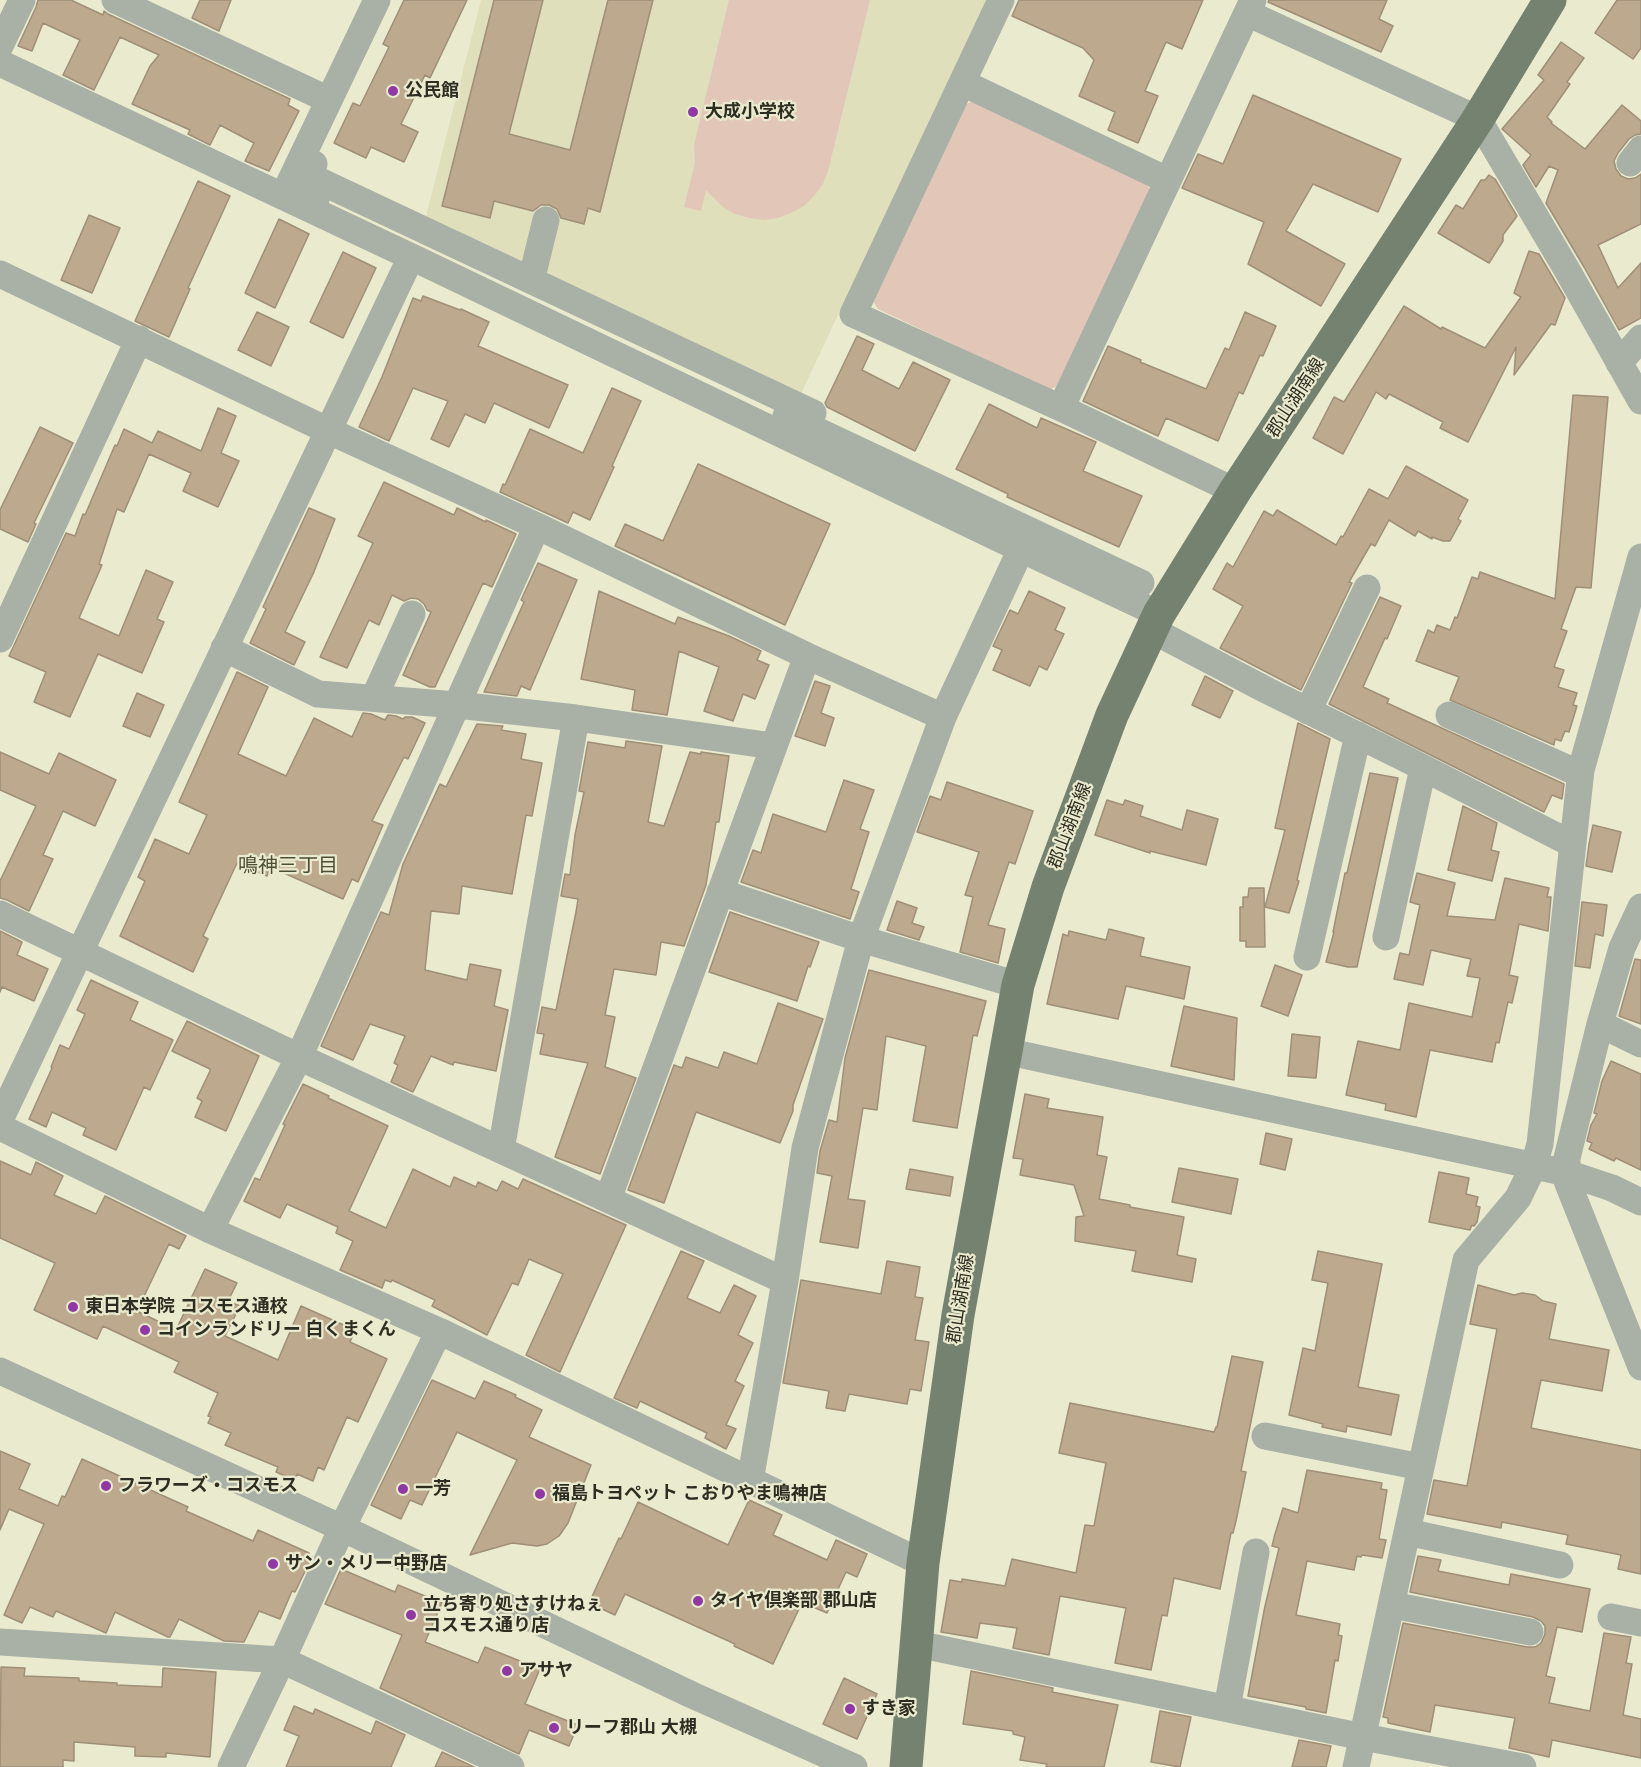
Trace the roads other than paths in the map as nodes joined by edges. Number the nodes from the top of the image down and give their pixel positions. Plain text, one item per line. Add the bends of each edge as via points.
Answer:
1 (22, 0) edge
2 (115, 0) edge
3 (149, 0) edge
4 (377, 0) edge
5 (391, 0) edge
6 (1001, 0) edge
7 (1550, 0) edge
8 (1250, 7) edge
9 (0, 46) edge
10 (0, 63) edge
11 (963, 83) junction
12 (332, 94) junction
13 (1478, 119) junction
14 (1167, 180) junction
15 (546, 220) dead end
16 (411, 257) junction
17 (0, 274) edge
18 (532, 277) dead end
19 (1641, 338) edge
20 (139, 339) junction
21 (1618, 363) junction
22 (1641, 401) edge
23 (1061, 408) junction
24 (327, 430) junction
25 (1235, 491) junction
26 (537, 526) junction
27 (1021, 549) junction
28 (1641, 557) edge
29 (1367, 588) dead end
30 (412, 614) dead end
31 (1156, 622) junction
32 (0, 639) edge
33 (224, 648) junction
34 (807, 656) junction
35 (374, 698) junction
36 (457, 705) junction
37 (1308, 711) junction
38 (1449, 715) dead end
39 (943, 717) junction
40 (576, 718) junction
41 (1358, 735) junction
42 (773, 746) junction
43 (1423, 768) junction
44 (1580, 774) junction
45 (1572, 844) junction
46 (720, 892) junction
47 (1641, 907) edge
48 (0, 914) edge
49 (1386, 937) dead end
50 (861, 939) junction
51 (79, 950) junction
52 (1307, 957) dead end
53 (1018, 985) junction
54 (1600, 1024) junction
55 (1641, 1044) edge
56 (1005, 1051) junction
57 (299, 1057) junction
58 (0, 1120) edge
59 (0, 1127) edge
60 (501, 1150) junction
61 (1534, 1165) junction
62 (1567, 1173) junction
63 (608, 1199) junction
64 (1641, 1202) edge
65 (210, 1230) junction
66 (785, 1281) junction
67 (439, 1331) junction
68 (1641, 1367) edge
69 (0, 1371) edge
70 (1265, 1436) dead end
71 (1422, 1467) junction
72 (750, 1481) junction
73 (342, 1528) junction
74 (1407, 1532) junction
75 (1256, 1552) dead end
76 (923, 1563) junction
77 (1560, 1565) dead end
78 (1392, 1605) junction
79 (1611, 1617) dead end
80 (1641, 1623) edge
81 (1530, 1632) dead end
82 (0, 1642) edge
83 (916, 1644) junction
84 (282, 1660) junction
85 (1227, 1708) junction
86 (1363, 1737) junction
87 (231, 1767) edge
88 (511, 1767) edge
89 (854, 1767) edge
90 (906, 1767) edge
91 (1356, 1767) edge
92 (1523, 1767) edge

1 - 9 street
2 - 12 street
3 - 12 street
4 - 12 street
5 - 12 street via 309,176 1148,578 288,186
6 - 11 street
7 - 13 main road, 郡山湖南線
8 - 13 street
8 - 14 street
10 - 16 street
11 - 14 street
11 - 23 street via 853,314
13 - 21 street
13 - 25 main road, 郡山湖南線
14 - 23 street
15 - 18 street
16 - 24 street
16 - 27 street
17 - 20 street
19 - 21 street
20 - 24 street
20 - 32 street
21 - 22 street
23 - 25 street
24 - 26 street
24 - 33 street
25 - 31 main road, 郡山湖南線
26 - 34 street
26 - 36 street
27 - 31 street
27 - 39 street
28 - 44 street
29 - 37 street
30 - 35 street
31 - 37 street
31 - 53 main road, 郡山湖南線 via 1108,726 1048,887
33 - 35 street via 318,694
33 - 51 street
34 - 39 street
34 - 42 street
35 - 36 street
36 - 40 street
36 - 57 street
37 - 41 street
38 - 44 street
39 - 50 street
40 - 42 street
40 - 60 street
41 - 43 street
41 - 52 street
42 - 46 street
43 - 45 street
43 - 49 street
44 - 45 street
45 - 61 street via 1540,1144
46 - 50 street
46 - 63 street
47 - 54 street via 1622,948
48 - 51 street
50 - 53 street
50 - 66 street via 805,1148
51 - 57 street
51 - 58 street
53 - 56 main road, 郡山湖南線
54 - 55 street
54 - 62 street via 1569,1148
56 - 61 street
56 - 76 main road, 郡山湖南線 via 958,1314
57 - 60 street
57 - 65 street
59 - 65 street
60 - 63 street
61 - 62 street
61 - 71 street via 1518,1198 1466,1260
62 - 64 street
62 - 68 street
63 - 66 street
65 - 67 street
66 - 72 street
67 - 72 street
67 - 73 street
69 - 73 street
70 - 71 street
71 - 74 street
72 - 76 street
73 - 84 street
73 - 89 street via 692,1695
74 - 77 street
74 - 78 street
75 - 85 street
76 - 83 main road, 郡山湖南線
78 - 81 street
78 - 86 street
79 - 80 street
82 - 84 street
83 - 85 street
83 - 90 main road, 郡山湖南線
84 - 87 street
84 - 88 street
85 - 86 street
86 - 91 street
86 - 92 street

